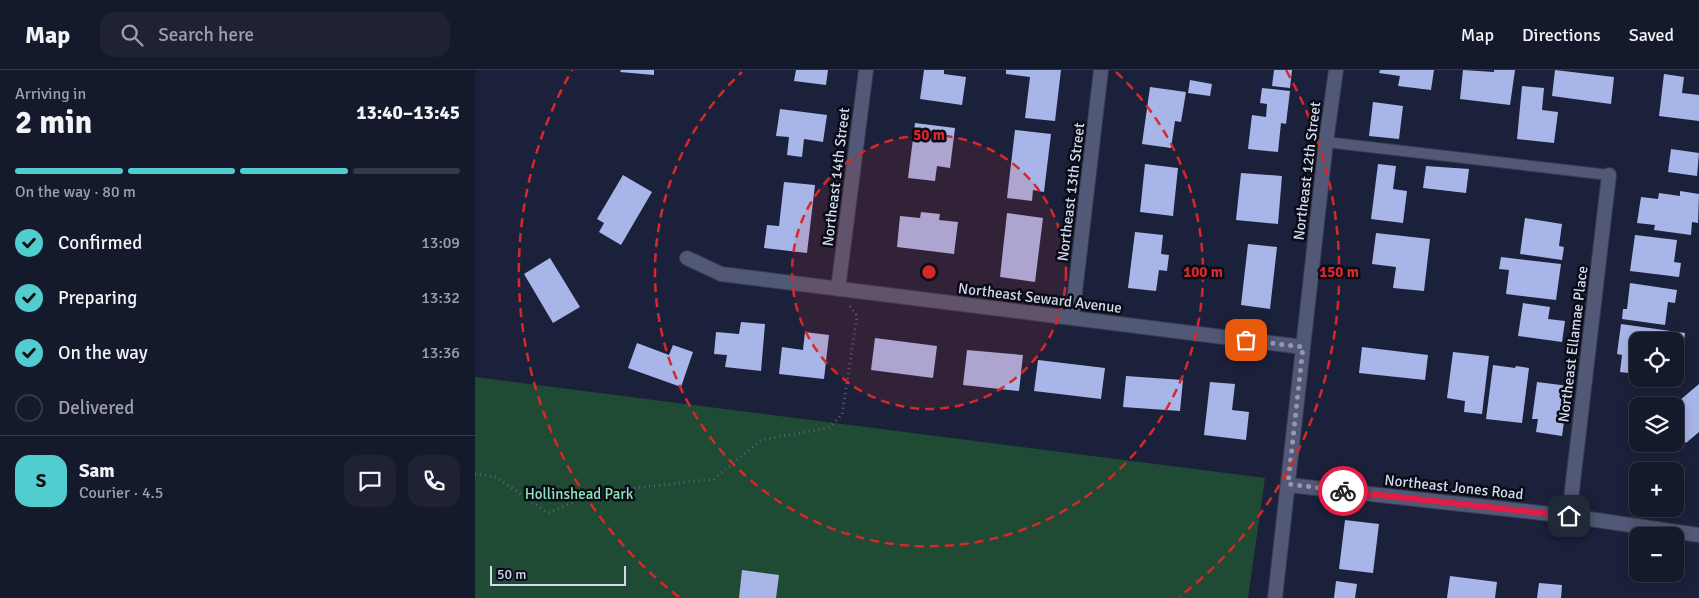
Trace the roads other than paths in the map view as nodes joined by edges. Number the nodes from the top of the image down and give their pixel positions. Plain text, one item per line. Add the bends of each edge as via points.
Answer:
1 (866, 70) edge
2 (1101, 70) edge
3 (1336, 70) edge
4 (1326, 142) junction
5 (1609, 175) joint
6 (687, 258) dead end
7 (838, 289) junction
8 (1072, 318) junction
9 (1303, 347) junction
10 (1288, 484) junction
11 (1569, 516) junction
12 (1699, 535) edge
13 (1275, 598) edge

1 - 7 street, Northeast 14th Street
2 - 8 street, Northeast 13th Street
3 - 4 street, Northeast 12th Street
4 - 5 lane
4 - 9 street, Northeast 12th Street
5 - 11 street, Northeast Ellamae Place
6 - 7 street, Northeast Seward Avenue via 721,274
7 - 8 street, Northeast Seward Avenue
8 - 9 street, Northeast Seward Avenue
9 - 10 street, Northeast 12th Street
10 - 11 street, Northeast Jones Road
10 - 13 street
11 - 12 street, Northeast Jones Road

